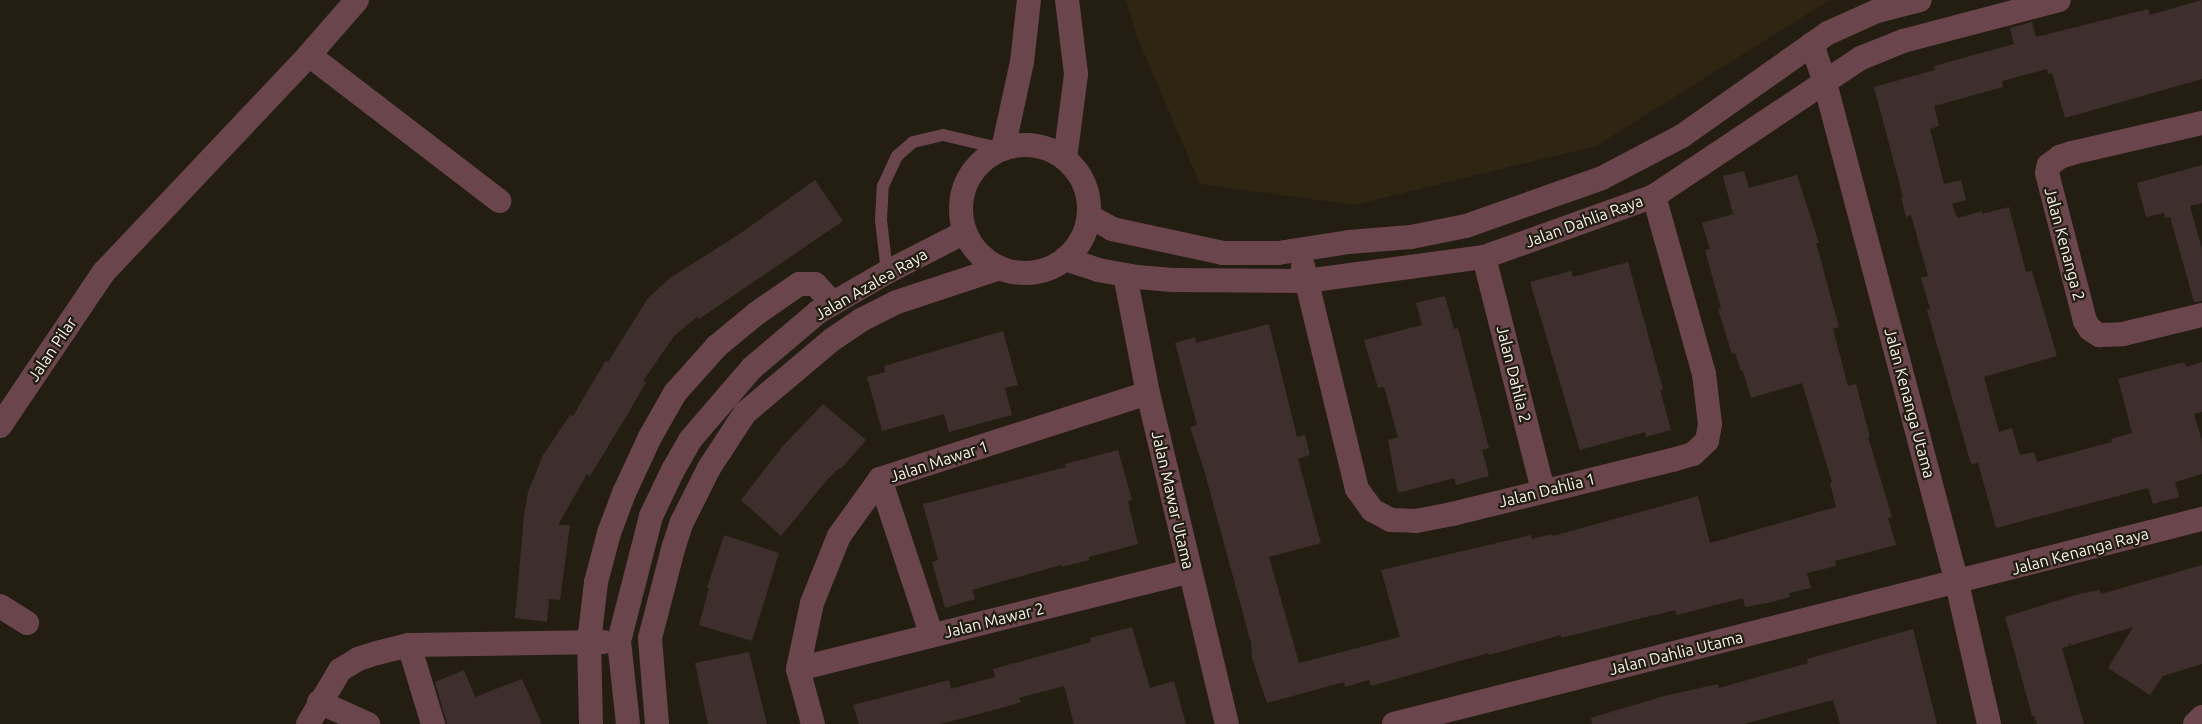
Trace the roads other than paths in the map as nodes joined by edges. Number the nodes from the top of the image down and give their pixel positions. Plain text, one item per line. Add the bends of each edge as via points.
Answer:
1 (357, 0) edge
2 (1029, 0) edge
3 (1067, 0) edge
4 (1920, 0) edge
5 (2059, 0) edge
6 (1812, 44) junction
7 (309, 55) junction
8 (1826, 83) junction
9 (2202, 123) edge
10 (1003, 149) junction
11 (1065, 159) junction
12 (1654, 196) junction
13 (500, 201) dead end
14 (1089, 216) junction
15 (965, 232) junction
16 (1299, 250) junction
17 (1484, 257) junction
18 (1065, 259) junction
19 (1000, 268) junction
20 (886, 272) junction
21 (1125, 275) junction
22 (1306, 281) junction
23 (833, 303) junction
24 (2202, 315) edge
25 (1148, 393) junction
26 (0, 426) edge
27 (880, 479) junction
28 (1543, 491) junction
29 (2202, 519) edge
30 (1190, 571) junction
31 (1957, 583) junction
32 (0, 606) edge
33 (27, 623) dead end
34 (932, 636) junction
35 (650, 638) junction
36 (619, 641) junction
37 (589, 642) junction
38 (409, 645) junction
39 (798, 669) junction
40 (319, 702) junction
41 (2202, 717) edge
42 (308, 724) edge
43 (368, 724) edge
44 (433, 724) edge
45 (591, 724) edge
46 (628, 724) edge
47 (657, 724) edge
48 (813, 724) edge
49 (1227, 724) edge
50 (1394, 724) edge
51 (1989, 724) edge
52 (2195, 724) edge

1 - 7 street, Jalan Pilar
2 - 10 street via 1022,62
3 - 11 street via 1076,74
4 - 6 street, Jalan Dahlia Raya via 1877,11
5 - 8 street, Jalan Dahlia Raya via 1903,41 1861,58
6 - 8 street, Jalan Kenanga Utama
6 - 16 street, Jalan Dahlia Raya via 1682,136 1602,178 1466,226 1411,237
7 - 13 street
7 - 26 street, Jalan Pilar via 104,272
8 - 12 street, Jalan Dahlia Raya
8 - 31 street, Jalan Kenanga Utama
9 - 24 street, Jalan Kenanga 2 via 2060,156 2049,165 2047,173 2090,329 2099,335 2123,334
10 - 11 street via 1036,146
10 - 15 street via 981,162 966,183 961,199
10 - 20 lane via 944,135 913,142 897,156 883,186 881,220
11 - 14 street via 1084,185
12 - 17 street, Jalan Dahlia Raya
12 - 28 street, Jalan Dahlia 1 via 1704,374 1710,424 1707,441 1694,454
14 - 16 street, Jalan Dahlia Raya via 1112,229 1223,253
14 - 18 street via 1077,246
15 - 19 street via 973,247
15 - 20 street, Jalan Azalea Raya
16 - 22 street, Jalan Dahlia 1
17 - 22 street, Jalan Dahlia Raya
17 - 28 street, Jalan Dahlia 2
18 - 19 street via 1034,272
18 - 21 street, Jalan Dahlia Raya
19 - 35 street, Jalan Azalea Raya via 897,302 861,320 832,339 745,413 709,468 682,522
20 - 23 street, Jalan Azalea Raya
21 - 22 street, Jalan Dahlia Raya via 1175,280
21 - 25 street, Jalan Mawar Utama
22 - 28 street, Jalan Dahlia 1 via 1357,489 1372,510 1391,520 1416,521
23 - 36 street, Jalan Azalea Raya via 752,369 690,440 651,516
23 - 37 street via 815,284 799,284 717,346 675,393 650,437 609,533 596,582
25 - 27 street, Jalan Mawar 1
25 - 30 street, Jalan Mawar Utama
27 - 34 street
27 - 39 street, Jalan Mawar 1 via 838,536 823,570
29 - 31 street, Jalan Kenanga Raya
30 - 34 street, Jalan Mawar 2
30 - 49 street, Jalan Mawar Utama
31 - 50 street, Jalan Dahlia Utama
31 - 51 street, Jalan Kenanga Utama
32 - 33 street
34 - 39 street, Jalan Mawar 2
35 - 36 street
35 - 47 street, Jalan Azalea Raya
36 - 37 street
36 - 46 street, Jalan Azalea Raya
37 - 38 street
37 - 45 street
38 - 40 street via 358,659 340,670
38 - 44 street
39 - 48 street, Jalan Mawar 1
40 - 42 street
40 - 43 street
41 - 52 street

